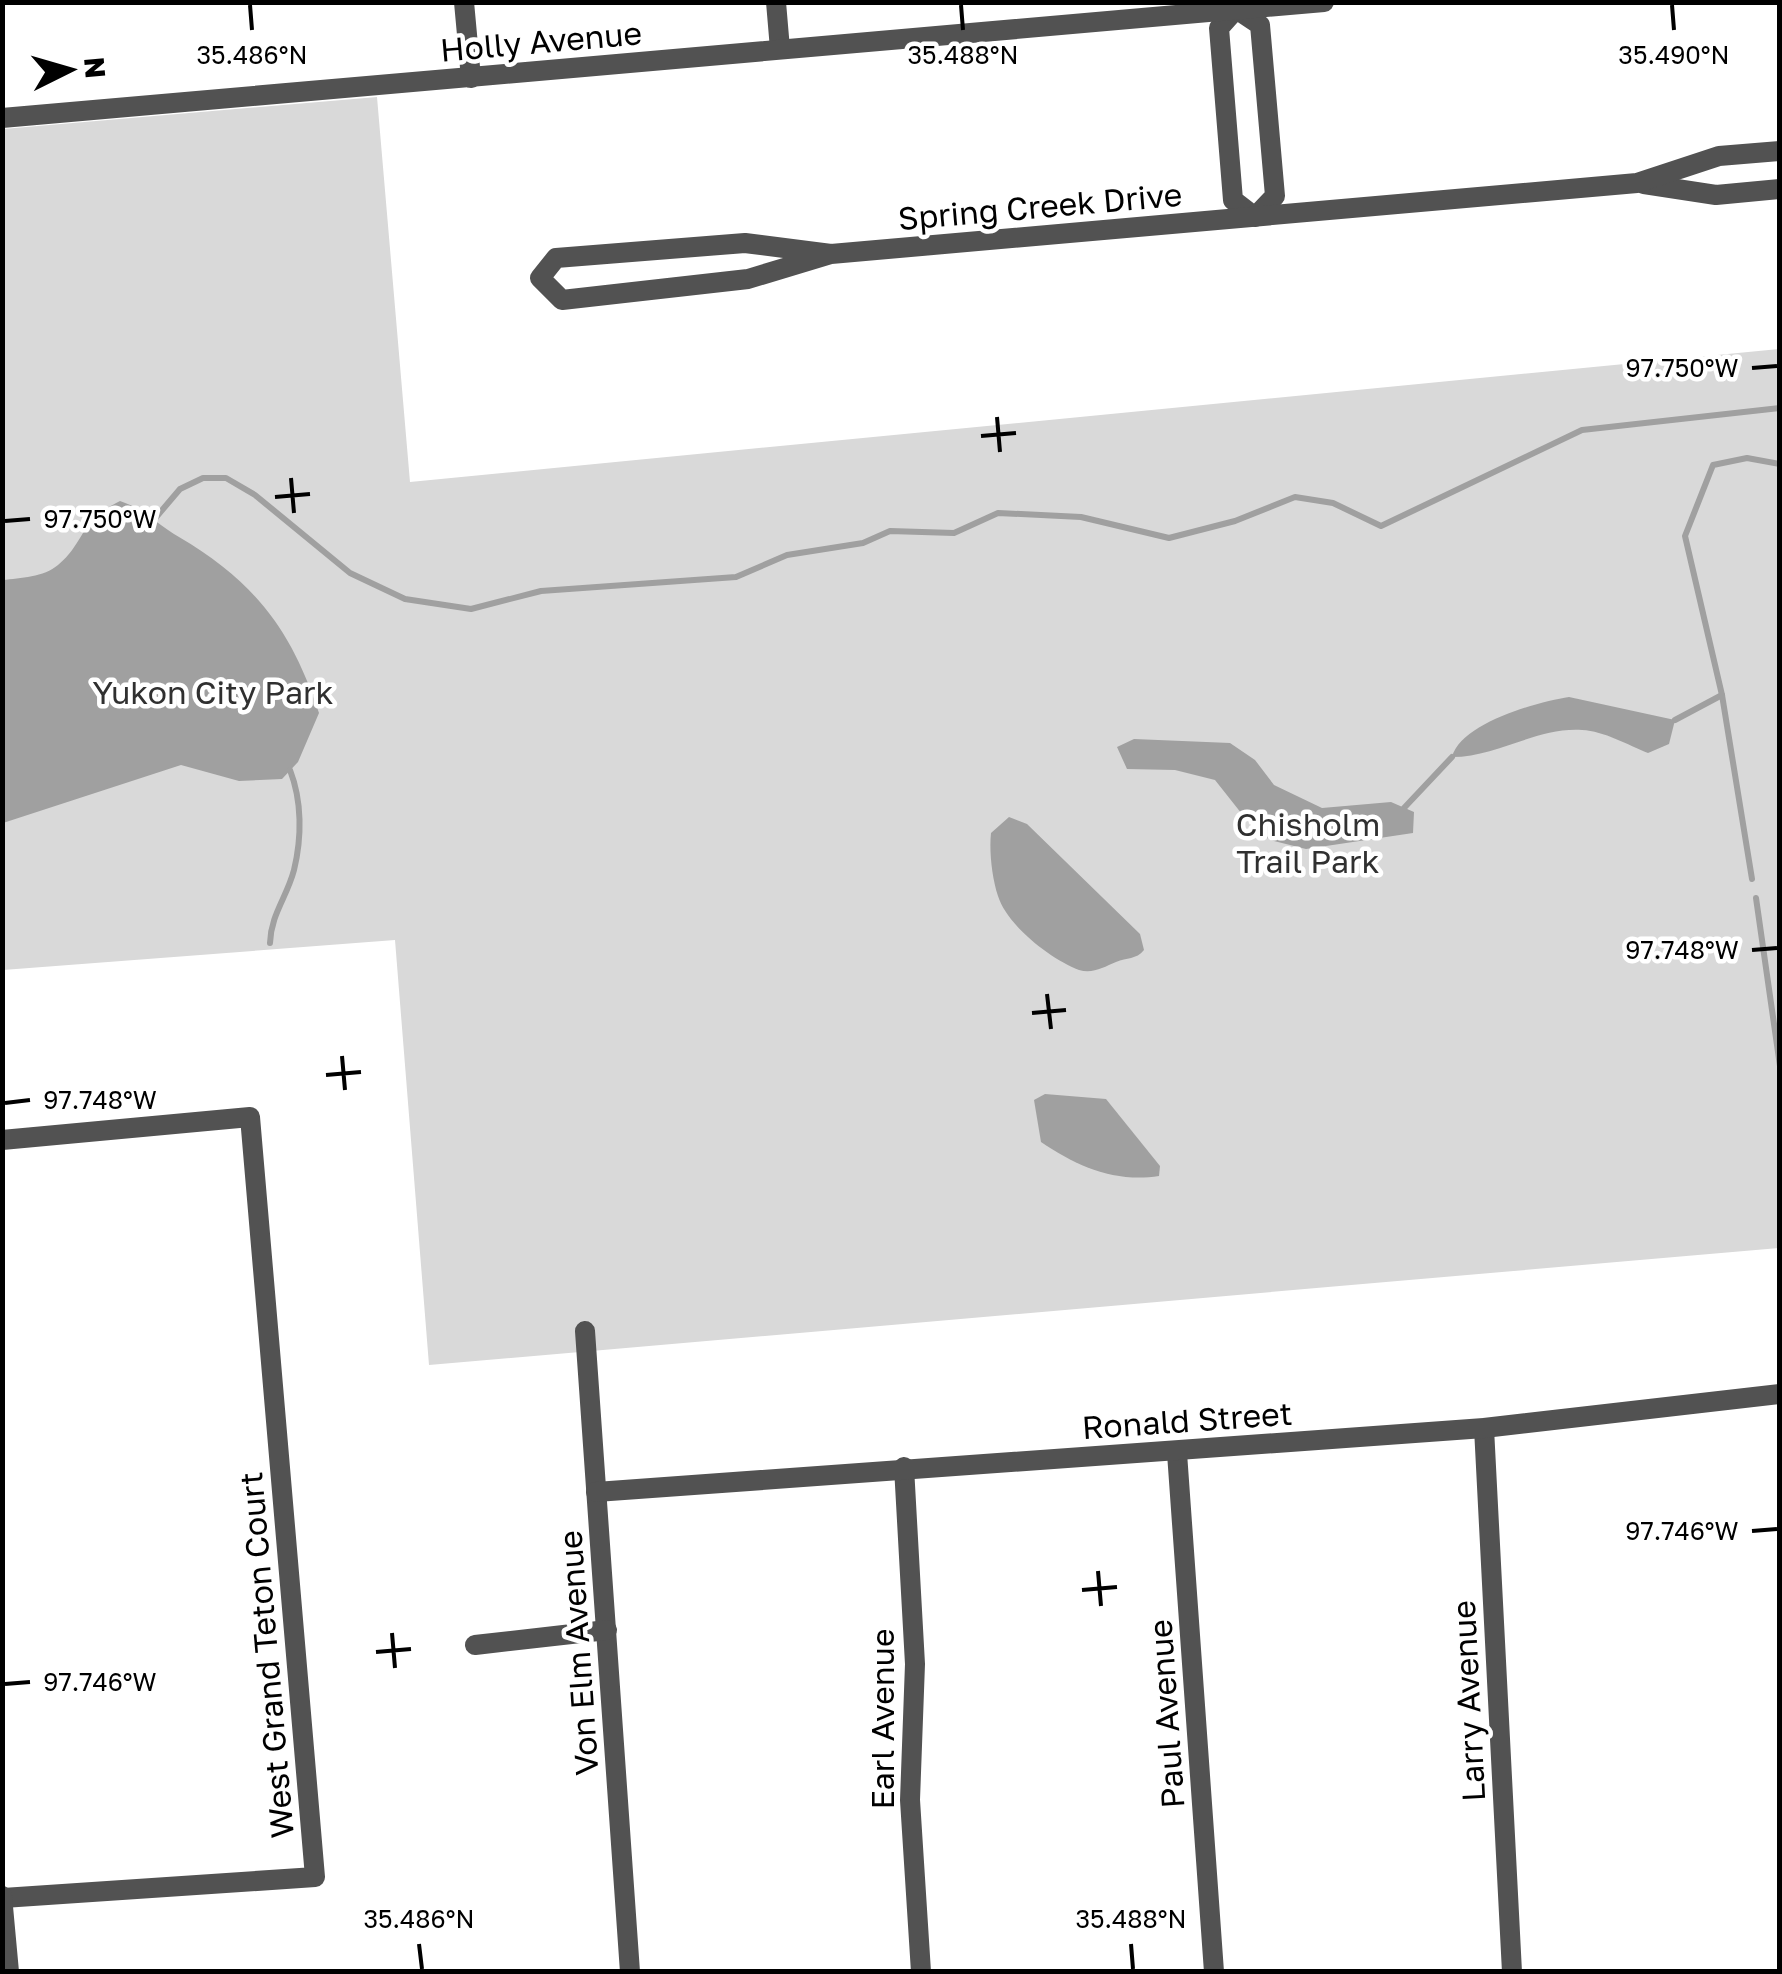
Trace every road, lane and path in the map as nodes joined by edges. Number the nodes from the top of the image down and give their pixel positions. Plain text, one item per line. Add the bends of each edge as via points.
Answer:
1 (464, 2) edge
2 (776, 2) edge
3 (1324, 2) edge
4 (1236, 9) junction
5 (1092, 12) edge
6 (780, 49) junction
7 (470, 78) junction
8 (2, 118) edge
9 (1780, 150) edge
10 (1637, 183) junction
11 (1780, 189) edge
12 (1255, 217) junction
13 (831, 254) junction
14 (2, 1140) edge
15 (585, 1331) dead end
16 (1780, 1394) edge
17 (1484, 1428) junction
18 (1177, 1452) junction
19 (904, 1467) junction
20 (596, 1492) junction
21 (607, 1630) junction
22 (475, 1645) dead end
23 (3, 1898) edge
24 (9, 1972) edge
25 (630, 1972) edge
26 (921, 1972) edge
27 (1214, 1972) edge
28 (1512, 1972) edge

1 - 7 street
2 - 6 street
3 - 4 street, Holly Avenue
4 - 5 street, Holly Avenue
4 - 12 street via 1218,28 1233,200
4 - 12 street via 1260,25 1262,44 1275,196
5 - 6 street, Holly Avenue
6 - 7 street, Holly Avenue
7 - 8 street, Holly Avenue
9 - 10 street, Spring Creek Drive via 1719,156
10 - 11 street, Spring Creek Drive via 1716,194
10 - 12 street, Spring Creek Drive
12 - 13 street, Spring Creek Drive
13 - 13 street, Spring Creek Drive via 748,279 562,300 540,278 556,258 745,243
14 - 23 street, West Grand Teton Court via 250,1117 315,1877
15 - 20 street, Von Elm Avenue
16 - 17 street, Ronald Street
17 - 18 street, Ronald Street
17 - 28 street, Larry Avenue
18 - 19 street, Ronald Street
18 - 27 street, Paul Avenue
19 - 20 street, Ronald Street
19 - 26 street, Earl Avenue via 915,1664 910,1800
20 - 21 street, Von Elm Avenue
21 - 22 street
21 - 25 street, Von Elm Avenue
23 - 24 street

